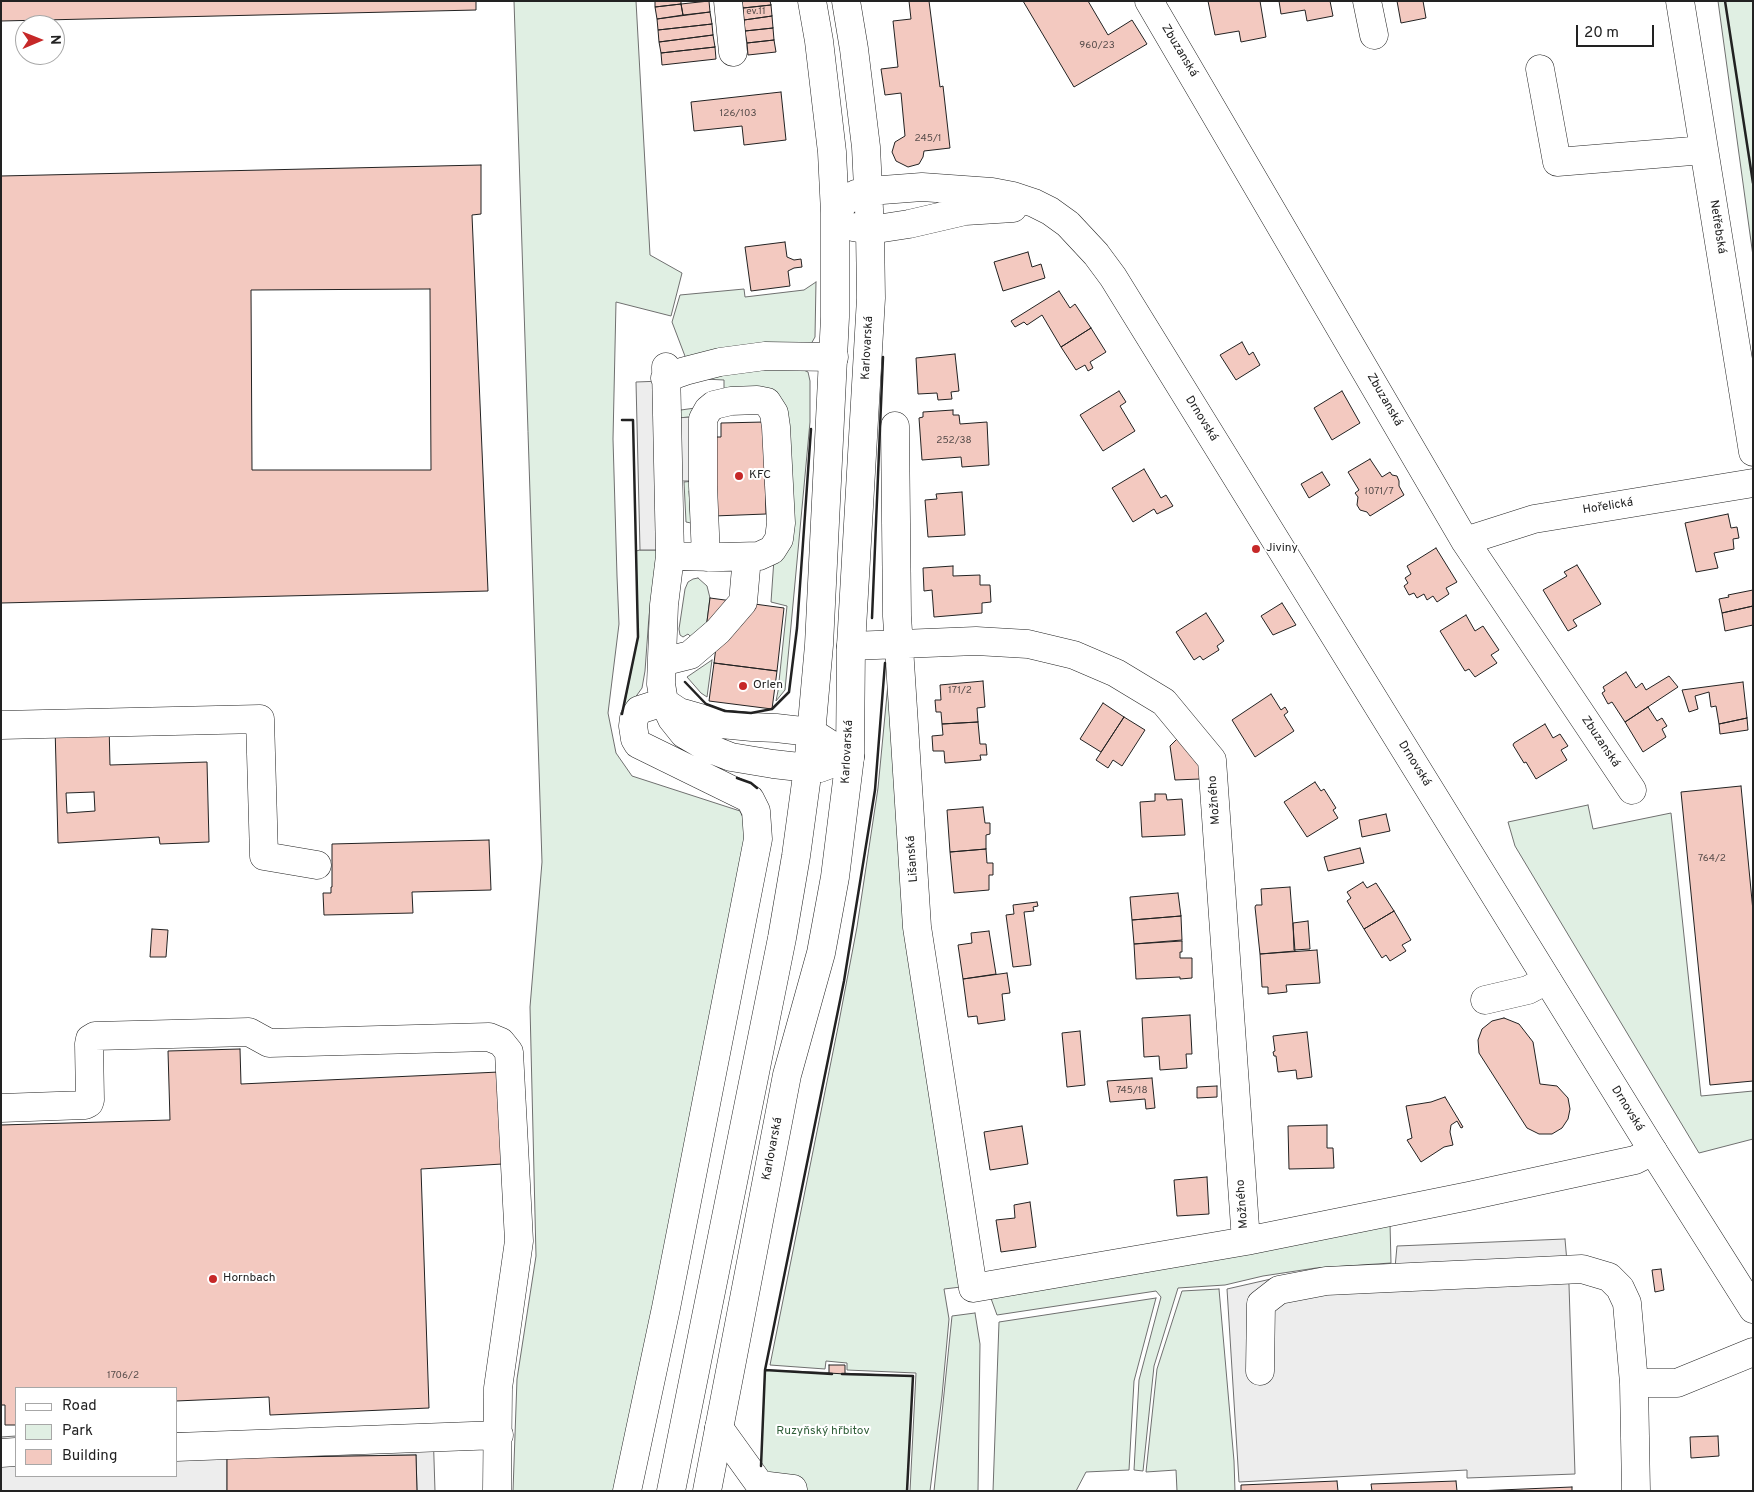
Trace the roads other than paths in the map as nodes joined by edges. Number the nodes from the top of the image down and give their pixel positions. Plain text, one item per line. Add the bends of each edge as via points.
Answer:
1 (728, 1) edge
2 (812, 1) edge
3 (846, 1) edge
4 (1149, 1) edge
5 (1366, 1) edge
6 (1680, 1) edge
7 (1374, 35) dead end
8 (733, 52) dead end
9 (1540, 69) dead end
10 (1704, 150) junction
11 (869, 192) junction
12 (835, 213) junction
13 (1068, 224) junction
14 (870, 230) junction
15 (834, 357) junction
16 (714, 405) junction
17 (666, 407) junction
18 (895, 426) dead end
19 (1753, 452) edge
20 (1753, 484) edge
21 (1465, 541) junction
22 (670, 556) junction
23 (706, 557) junction
24 (747, 557) junction
25 (899, 644) junction
26 (851, 646) junction
27 (662, 662) junction
28 (664, 702) junction
29 (1, 725) edge
30 (811, 732) junction
31 (850, 758) junction
32 (808, 768) junction
33 (1632, 790) dead end
34 (317, 865) dead end
35 (1547, 980) junction
36 (1485, 1000) dead end
37 (1, 1108) edge
38 (1653, 1152) junction
39 (1246, 1241) junction
40 (973, 1288) joint
41 (1753, 1309) edge
42 (1753, 1352) edge
43 (1260, 1371) dead end
44 (1634, 1383) junction
45 (719, 1428) junction
46 (498, 1435) junction
47 (178, 1446) edge
48 (15, 1452) edge
49 (1, 1453) edge
50 (793, 1489) dead end
51 (497, 1491) edge
52 (627, 1491) edge
53 (671, 1491) edge
54 (707, 1491) edge
55 (1636, 1491) edge

1 - 8 street
2 - 12 street via 830,134
3 - 11 street, Karlovarská
4 - 21 street, Zbuzanská
5 - 7 street
6 - 10 street, Netřebská
9 - 10 street via 1557,162
10 - 19 street, Netřebská
11 - 12 street, Drnovská via 848,198
11 - 13 street, Drnovská via 922,187 992,192 1034,203
11 - 14 street, Karlovarská
12 - 14 street via 849,226
12 - 15 street
13 - 14 street, Drnovská via 1033,210 1004,208 965,211
13 - 35 street, Drnovská via 1113,277
14 - 26 street, Karlovarská via 871,298
15 - 17 street via 765,356 666,372
15 - 30 street via 819,645
16 - 17 street
16 - 23 street via 703,419
16 - 24 street via 757,400 768,402 774,413 781,523 779,539 772,550 760,556
17 - 22 street
18 - 25 street, Lišanská
20 - 21 street, Hořelická via 1534,519
21 - 33 street, Zbuzanská
22 - 23 street
22 - 27 street
23 - 24 street
24 - 27 street via 743,602 718,631 690,654
25 - 26 street, Možného
25 - 39 street, Možného via 976,641 1028,644 1074,655 1116,673 1164,702 1212,760
25 - 40 street, Lišanská via 917,927
26 - 31 street, Karlovarská
27 - 28 street
28 - 30 street via 679,712 721,724
28 - 32 street via 684,734 708,748 731,757
28 - 52 street via 639,710 634,718 638,744 750,799 756,811 758,839
29 - 34 street via 260,719 264,856
30 - 31 street
30 - 32 street
31 - 32 street via 820,768
31 - 45 street, Karlovarská via 821,953 787,1075
32 - 53 street via 782,938
35 - 36 street via 1528,990
35 - 38 street, Drnovská
37 - 46 street via 89,1103 89,1044 95,1036 249,1032 269,1043 489,1037 501,1042 509,1052 519,1241 498,1388
38 - 39 street, Možného via 1635,1160
38 - 41 street, Drnovská
39 - 40 street, Možného
42 - 44 street via 1677,1383
43 - 44 street via 1261,1304 1279,1290 1326,1281 1582,1269 1609,1277 1620,1288 1627,1303
44 - 55 street
45 - 50 street via 760,1484
45 - 54 street, Karlovarská
46 - 47 street
46 - 51 street
48 - 49 street

